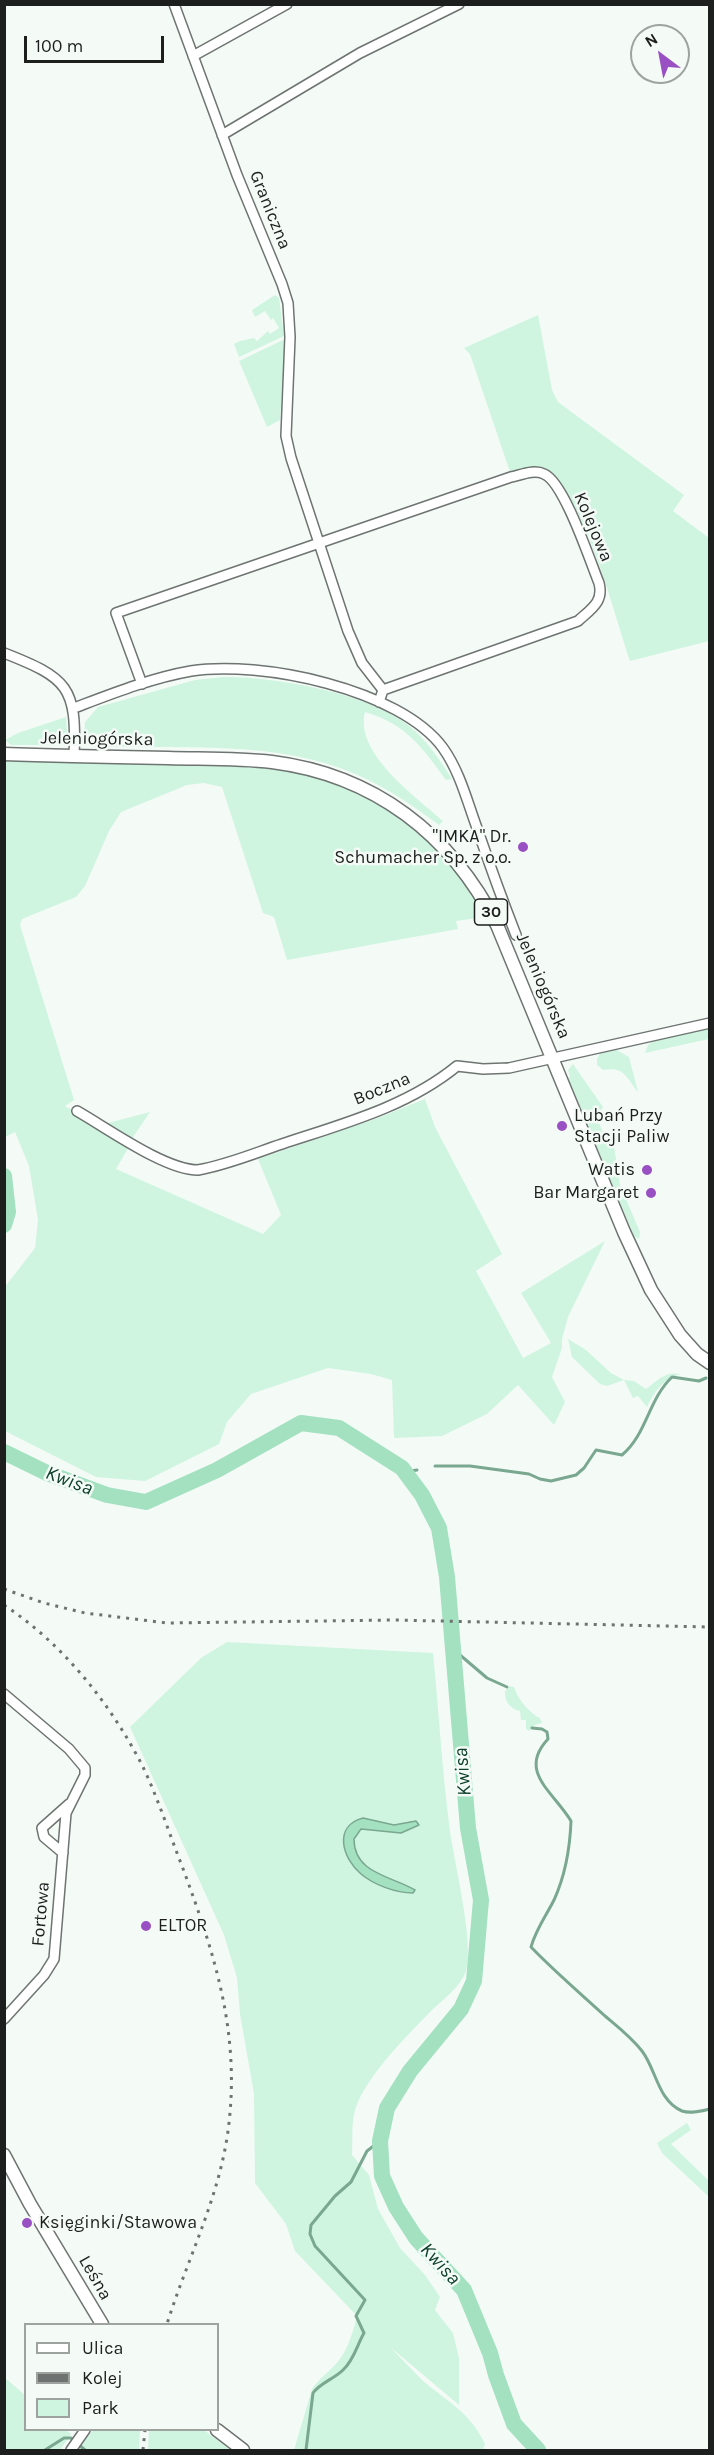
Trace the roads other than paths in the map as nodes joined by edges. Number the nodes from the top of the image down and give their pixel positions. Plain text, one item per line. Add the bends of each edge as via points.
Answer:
1 (174, 4) edge
2 (287, 4) edge
3 (459, 4) edge
4 (193, 56) junction
5 (222, 135) junction
6 (319, 544) junction
7 (4, 653) edge
8 (142, 684) junction
9 (383, 690) junction
10 (379, 702) junction
11 (74, 708) junction
12 (4, 754) edge
13 (74, 756) junction
14 (516, 934) dead end
15 (710, 1023) edge
16 (555, 1059) junction
17 (77, 1111) dead end
18 (710, 1363) edge
19 (4, 1694) edge
20 (71, 1802) junction
21 (63, 1853) junction
22 (4, 2019) edge
23 (6, 2159) edge
24 (101, 2323) edge
25 (84, 2431) edge
26 (218, 2431) edge
27 (71, 2451) edge
28 (243, 2451) edge

1 - 4 street, Graniczna
2 - 4 street
3 - 5 street via 360,53
4 - 5 street, Graniczna
5 - 6 street, Graniczna via 288,303 291,337 286,436
6 - 8 street, Kolejowa via 116,613
6 - 9 street via 362,663
6 - 9 street, Kolejowa via 534,472 553,481 571,513 601,592 599,601 589,611 578,621
7 - 11 street via 56,677
8 - 10 street, Jeleniogórska via 191,671 246,669 336,687
8 - 11 street, Jeleniogórska
9 - 10 street
10 - 14 street, Jeleniogórska via 423,727 445,751 459,778
11 - 13 street
12 - 13 main road, Jeleniogórska / 30
13 - 16 main road, Jeleniogórska / 30 via 271,762 327,774 381,797 433,836 471,880 497,925
15 - 16 street, Boczna
16 - 17 street, Boczna via 497,1069 457,1066 399,1102 198,1170 163,1160
16 - 18 main road, Jeleniogórska / 30 via 597,1168 651,1290 680,1335
19 - 20 street, Fortowa via 69,1749 85,1768
20 - 21 street, Fortowa via 66,1813
20 - 21 street, Fortowa via 42,1828 44,1837
21 - 22 street, Fortowa via 54,1959 45,1975
23 - 24 main road, Leśna
25 - 27 street
26 - 28 main road

